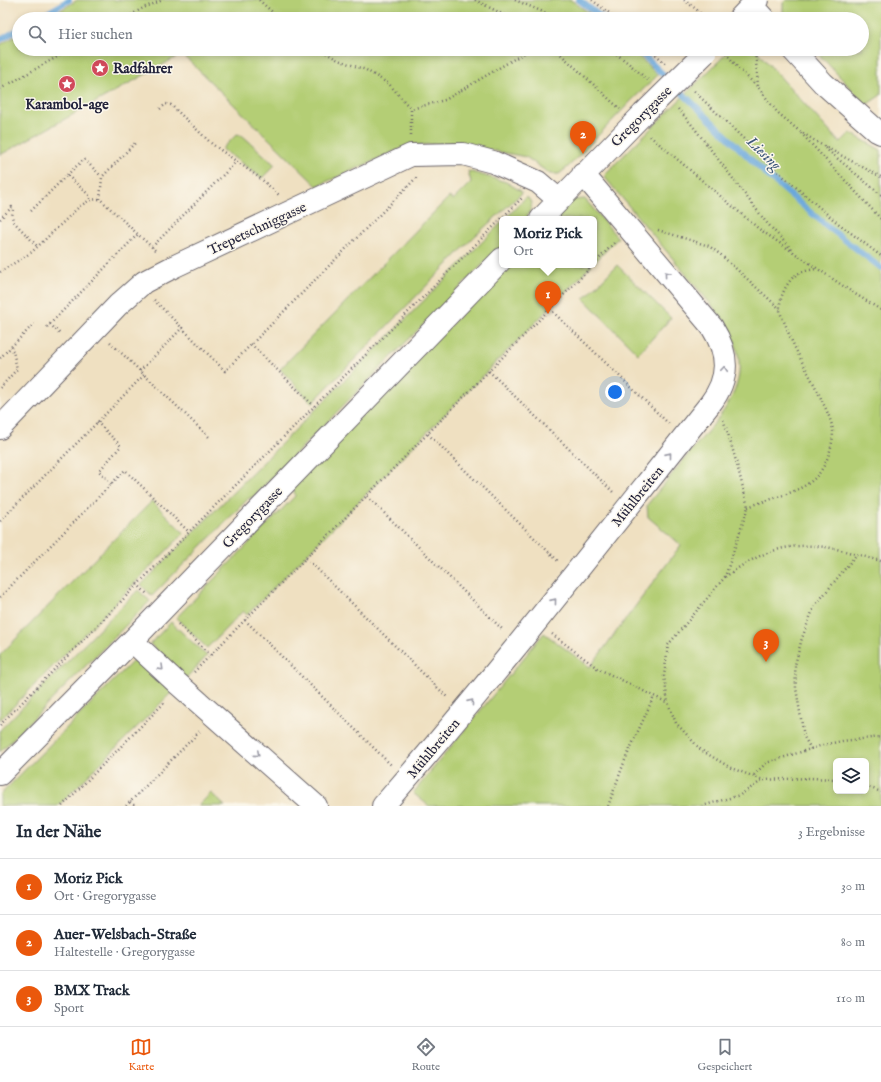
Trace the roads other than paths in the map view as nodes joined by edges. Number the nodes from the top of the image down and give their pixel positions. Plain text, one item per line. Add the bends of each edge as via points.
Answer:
1 (706, 56) edge
2 (798, 56) edge
3 (881, 133) edge
4 (584, 174) junction
5 (559, 200) junction
6 (544, 216) edge
7 (499, 262) edge
8 (0, 428) edge
9 (132, 641) junction
10 (0, 774) edge
11 (316, 806) edge
12 (383, 806) edge

1 - 4 street, Gregorygasse, bridge
2 - 3 street via 823,83
4 - 5 street, Gregorygasse
12 -> 4 street, Mühlbreiten via 537,622 720,389 725,361 721,343 706,319
5 - 6 street, Gregorygasse
5 - 8 street, Trepetschniggasse via 538,182 492,162 463,154 411,155 173,266 140,286 95,328
7 - 9 street, Gregorygasse
9 - 10 street, Gregorygasse
9 -> 11 street

